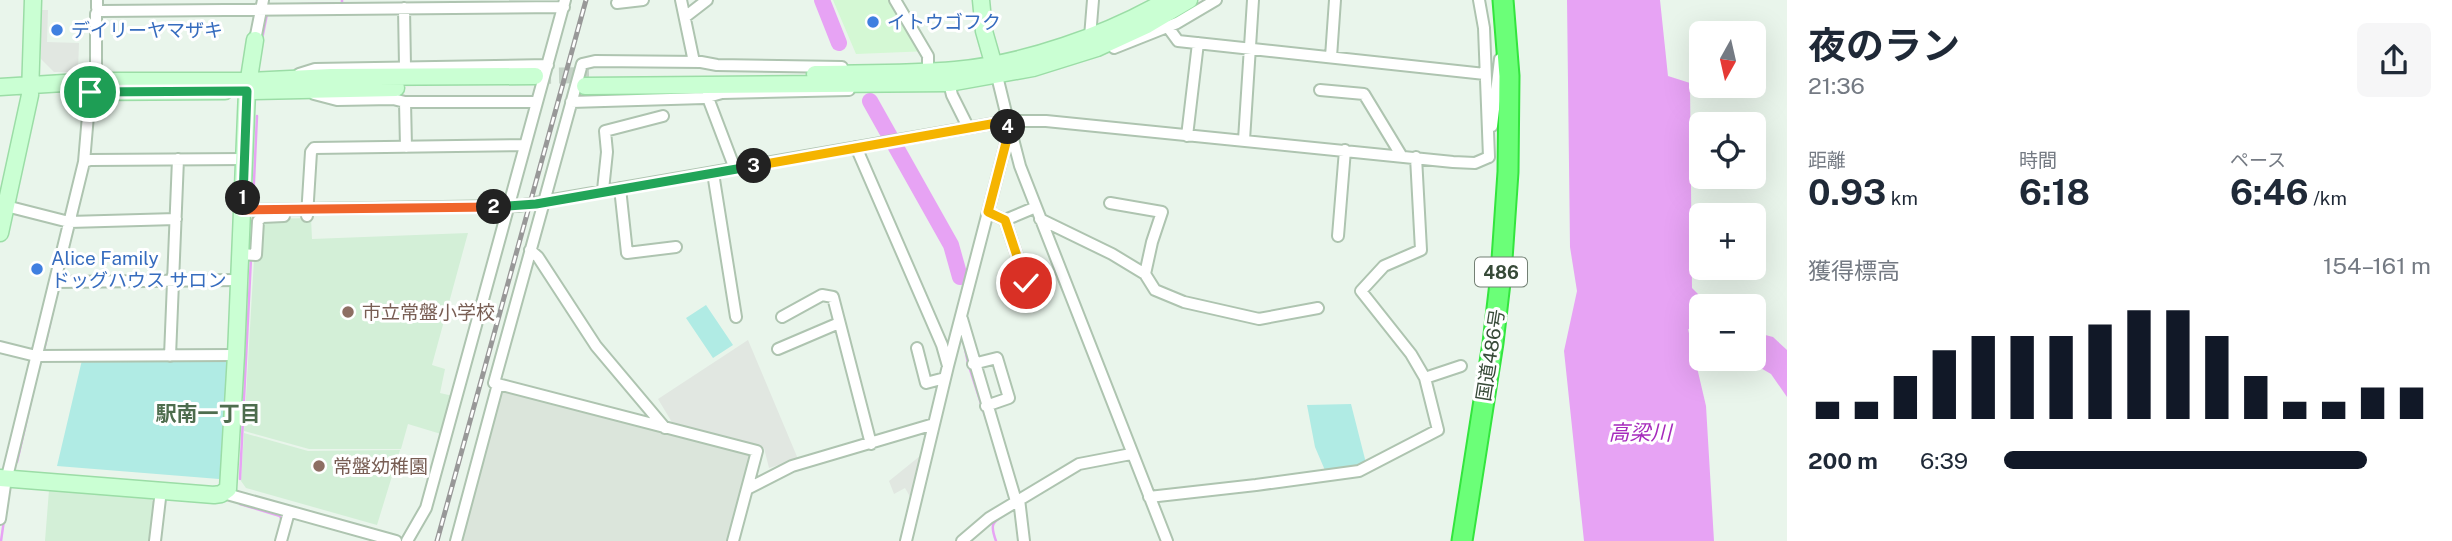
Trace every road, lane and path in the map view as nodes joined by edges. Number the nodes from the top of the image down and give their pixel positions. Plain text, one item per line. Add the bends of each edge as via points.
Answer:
1 (33, 0) edge
2 (643, 0) edge
3 (681, 0) edge
4 (707, 0) edge
5 (895, 0) edge
6 (981, 0) edge
7 (1093, 0) edge
8 (1150, 0) edge
9 (1167, 0) edge
10 (1189, 0) edge
11 (1216, 0) edge
12 (1253, 0) edge
13 (1335, 0) edge
14 (1479, 0) edge
15 (564, 3) edge
16 (617, 3) dead end
17 (335, 4) edge
18 (98, 5) edge
19 (265, 7) edge
20 (1504, 7) edge
21 (404, 8) junction
22 (685, 17) junction
23 (1167, 26) junction
24 (1106, 30) junction
25 (1090, 37) junction
26 (255, 40) joint
27 (1198, 43) junction
28 (1251, 48) junction
29 (1083, 52) junction
30 (1331, 57) junction
31 (694, 62) junction
32 (548, 65) junction
33 (405, 66) junction
34 (996, 70) junction
35 (928, 72) junction
36 (1485, 75) junction
37 (285, 79) junction
38 (873, 79) junction
39 (587, 80) tunnel mouth
40 (949, 83) junction
41 (93, 86) junction
42 (248, 86) junction
43 (0, 87) edge
44 (31, 89) junction
45 (299, 90) junction
46 (1320, 90) dead end
47 (0, 98) edge
48 (708, 98) junction
49 (405, 102) junction
50 (537, 102) junction
51 (571, 102) junction
52 (663, 116) dead end
53 (1008, 121) junction
54 (968, 127) junction
55 (1008, 135) junction
56 (1187, 135) junction
57 (1244, 141) junction
58 (526, 145) junction
59 (856, 147) junction
60 (405, 148) junction
61 (1345, 150) junction
62 (1401, 155) junction
63 (1416, 157) junction
64 (1489, 157) junction
65 (178, 159) junction
66 (245, 159) junction
67 (84, 162) junction
68 (735, 169) junction
69 (713, 173) junction
70 (620, 188) junction
71 (603, 190) junction
72 (544, 202) junction
73 (1110, 203) dead end
74 (3, 205) edge
75 (509, 206) junction
76 (1036, 207) junction
77 (308, 209) junction
78 (242, 210) junction
79 (988, 212) junction
80 (176, 219) junction
81 (1040, 219) junction
82 (1005, 220) junction
83 (69, 222) junction
84 (0, 233) edge
85 (1338, 236) dead end
86 (676, 247) dead end
87 (530, 250) junction
88 (248, 254) junction
89 (1145, 274) junction
90 (173, 280) junction
91 (239, 280) junction
92 (55, 282) junction
93 (1026, 283) dead end
94 (1318, 308) dead end
95 (736, 317) dead end
96 (782, 317) dead end
97 (961, 317) junction
98 (839, 323) junction
99 (0, 347) edge
100 (916, 348) dead end
101 (778, 349) dead end
102 (236, 355) junction
103 (36, 356) junction
104 (170, 356) junction
105 (974, 364) junction
106 (948, 366) junction
107 (1461, 366) dead end
108 (945, 378) junction
109 (1425, 378) junction
110 (498, 384) junction
111 (986, 406) junction
112 (934, 424) junction
113 (665, 428) junction
114 (871, 444) junction
115 (1132, 454) junction
116 (4, 479) edge
117 (747, 489) junction
118 (161, 491) junction
119 (223, 493) junction
120 (1149, 497) junction
121 (1018, 500) junction
122 (289, 512) junction
123 (0, 519) edge
124 (348, 528) junction
125 (155, 541) edge
126 (281, 541) edge
127 (345, 541) edge
128 (396, 541) edge
129 (407, 541) edge
130 (456, 541) edge
131 (733, 541) edge
132 (906, 541) edge
133 (962, 541) edge
134 (1024, 541) edge
135 (1167, 541) edge
136 (1462, 541) edge

1 - 44 street
2 - 16 street
3 - 22 street
4 - 22 street
5 - 35 street via 928,56
6 - 34 street
7 - 25 street
8 - 24 street
9 - 24 street
10 - 29 street via 1147,25
11 - 23 street
12 - 28 street
13 - 30 street
14 - 36 street
15 - 21 street
15 - 32 street
17 - 19 street
17 - 21 street
18 - 19 street
18 - 41 street
19 - 26 street
20 - 64 street
20 - 136 highway, 国道486号 / 486 via 1509,76 1501,274
21 - 33 street
22 - 31 street
23 - 27 street via 1178,41
23 - 29 street via 1105,51
24 - 25 street
25 - 34 street
26 - 42 street
27 - 28 street
27 - 56 street
28 - 30 street
28 - 57 street
29 - 34 street via 1033,68
30 - 36 street
31 - 38 street via 849,67
31 - 51 street via 585,62
32 - 33 street
32 - 50 street
33 - 37 street via 315,69
34 - 35 street
34 - 40 street
34 - 53 street
35 - 38 street
36 - 64 street
37 - 42 street
37 - 45 street via 533,81
38 - 39 street
38 - 40 street
38 - 48 street via 831,92 722,93
40 - 54 street
41 - 42 street
41 - 44 street
41 - 67 street
42 - 45 street
42 - 66 street
43 - 44 street
44 - 47 street
44 - 74 street
45 - 49 street via 337,100
46 - 62 street via 1364,94
48 - 51 street
48 - 68 street
49 - 50 street
49 - 60 street
50 - 58 street
51 - 72 street
52 - 71 street via 605,131
53 - 54 street
53 - 55 street
53 - 56 street
54 - 59 street
55 - 76 street
55 - 79 street
56 - 57 street
57 - 61 street
58 - 60 street
58 - 75 street
59 - 68 street
59 - 106 street
60 - 77 street via 314,148
61 - 62 street
61 - 85 street
62 - 63 street
63 - 64 street via 1475,163
63 - 109 street via 1421,250 1384,266 1361,292
65 - 66 street
65 - 67 street
65 - 80 street
66 - 78 street
67 - 83 street
68 - 69 street
69 - 70 street
69 - 95 street
70 - 71 street
70 - 86 street via 627,253
71 - 72 street
72 - 75 street
72 - 87 street
73 - 89 street via 1162,212
74 - 83 street
74 - 84 street
75 - 77 street
75 - 129 street via 426,508
76 - 81 street
76 - 82 street
77 - 78 street
77 - 88 street via 308,216 262,217 256,255
78 - 88 street
79 - 82 street
79 - 97 street
80 - 83 street
80 - 90 street
81 - 89 street
81 - 115 street
82 - 93 street
83 - 92 street
87 - 110 street via 494,383
87 - 113 street via 603,355
88 - 91 street
89 - 94 street via 1155,290 1175,299 1244,317 1267,319
90 - 91 street
90 - 92 street
90 - 104 street
91 - 102 street
92 - 103 street
96 - 98 street via 826,294 833,297
97 - 105 street
97 - 106 street
98 - 101 street
98 - 114 street
99 - 103 street
100 - 108 street via 926,383
102 - 104 street
102 - 119 street via 229,484
103 - 104 street
103 - 116 street
105 - 111 street
105 - 111 street via 997,358 1009,398
106 - 108 street
107 - 109 street
108 - 112 street
109 - 120 street via 1438,430 1359,471
110 - 113 street
110 - 130 street
111 - 121 street
112 - 114 street
112 - 132 street
113 - 117 street via 757,451
114 - 117 street via 792,466
115 - 120 street
115 - 121 street via 1079,464
116 - 118 street
116 - 123 street
117 - 131 street
118 - 119 street
118 - 125 street
119 - 122 street
120 - 135 street
121 - 133 street
121 - 134 street
122 - 124 street
122 - 126 street
124 - 127 street
124 - 128 street

